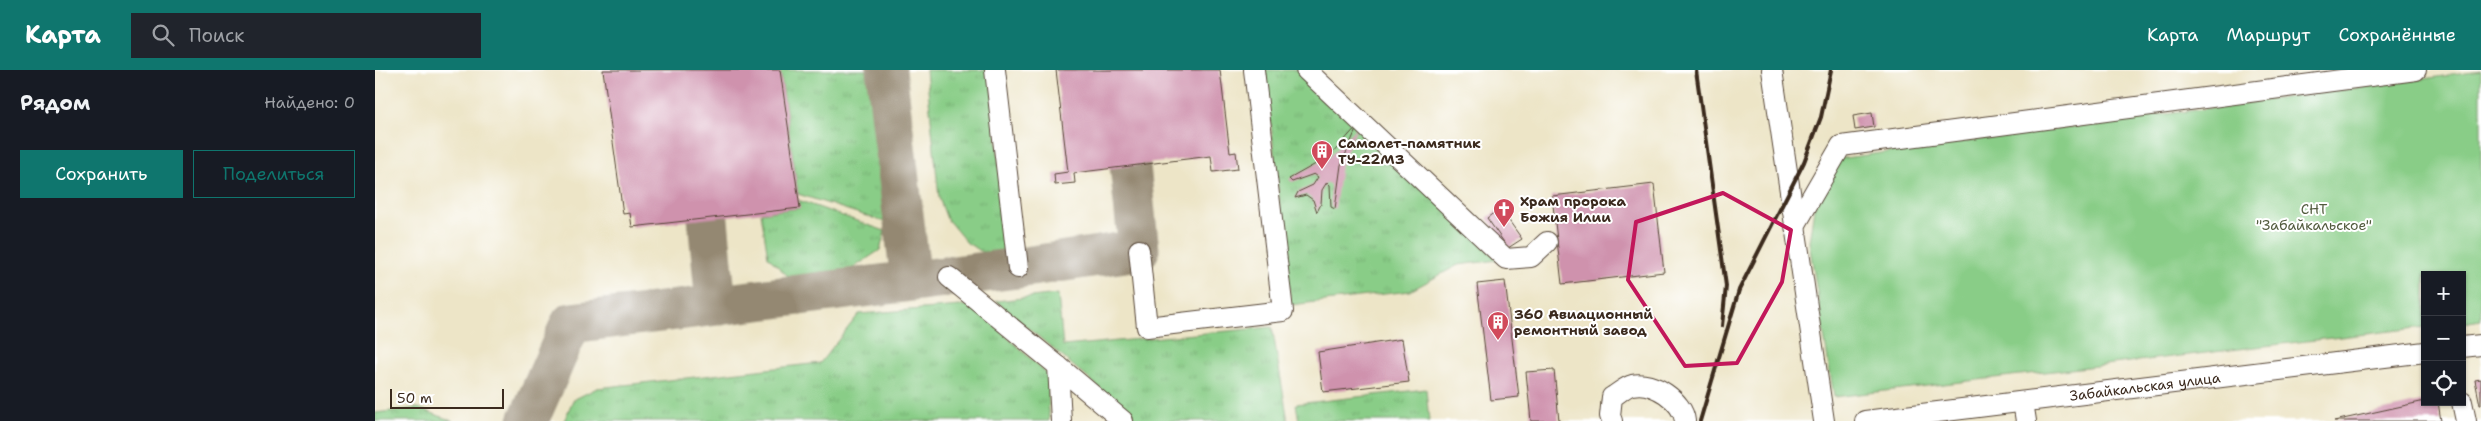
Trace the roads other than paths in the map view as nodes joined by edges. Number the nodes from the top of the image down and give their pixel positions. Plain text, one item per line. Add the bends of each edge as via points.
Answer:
1 (995, 70) edge
2 (1254, 70) edge
3 (1306, 70) edge
4 (1773, 70) edge
5 (2416, 70) edge
6 (1796, 224) junction
7 (1547, 242) dead end
8 (1139, 250) dead end
9 (1018, 268) dead end
10 (949, 277) dead end
11 (2481, 345) edge
12 (2466, 347) edge
13 (2421, 353) edge
14 (1058, 366) junction
15 (2463, 406) edge
16 (2024, 412) edge
17 (1911, 419) edge
18 (1061, 421) edge
19 (1123, 421) edge
20 (1612, 421) edge
21 (1685, 421) edge
22 (1824, 421) edge
23 (1865, 421) edge
24 (2466, 421) edge

1 - 9 street
2 - 8 street via 1283,311 1147,327
3 - 7 street via 1506,259 1531,257
4 - 6 street
5 - 6 street via 1841,146
6 - 22 street
10 - 14 street
11 - 12 street
13 - 16 street, Забайкальская улица
14 - 18 street
14 - 19 street
15 - 24 street
16 - 17 street, Забайкальская улица
17 - 23 street, Забайкальская улица
20 - 21 street via 1612,397 1632,385 1653,387 1669,396 1684,412

